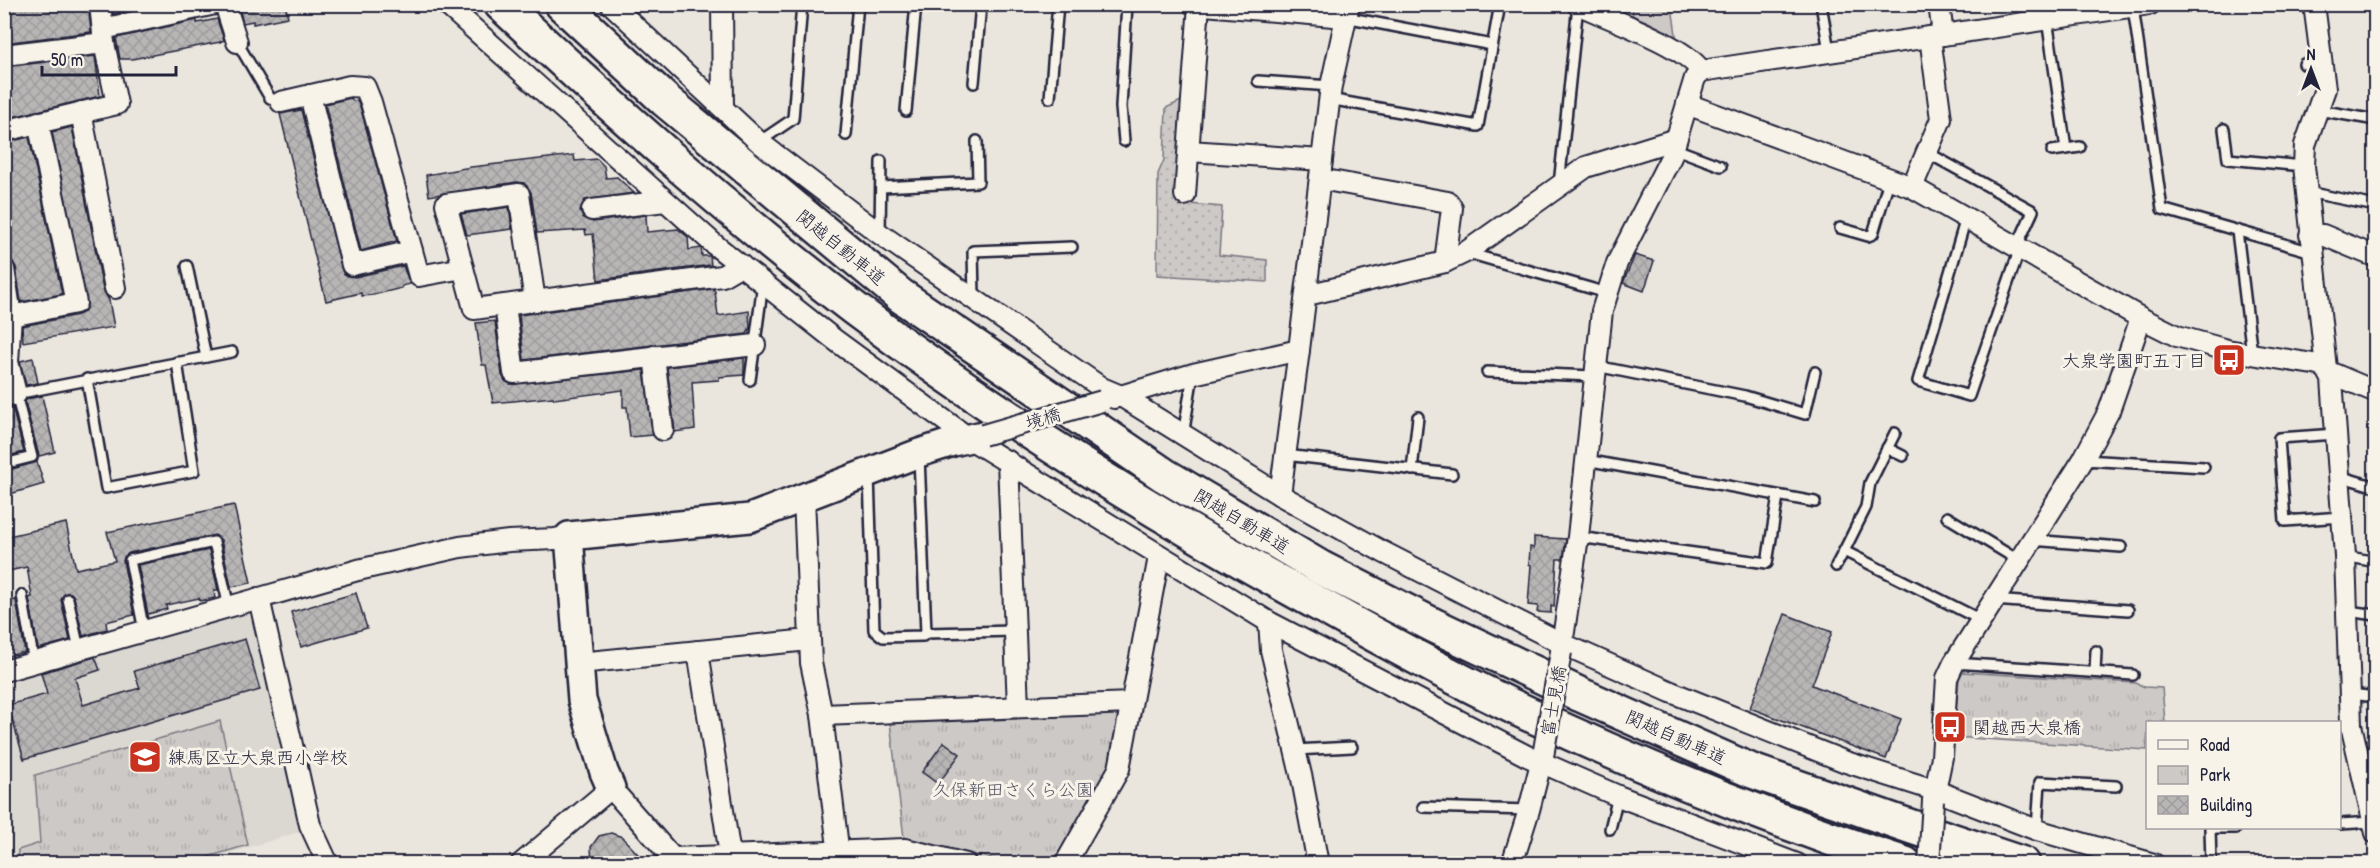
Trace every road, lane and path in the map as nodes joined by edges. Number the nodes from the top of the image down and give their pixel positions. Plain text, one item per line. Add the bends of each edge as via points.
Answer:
1 (100, 4) edge
2 (215, 4) edge
3 (225, 4) edge
4 (446, 4) edge
5 (501, 4) edge
6 (562, 4) edge
7 (611, 4) edge
8 (722, 4) edge
9 (802, 4) edge
10 (858, 4) edge
11 (916, 4) edge
12 (981, 4) edge
13 (1058, 4) edge
14 (1127, 4) edge
15 (1193, 4) edge
16 (1500, 4) edge
17 (1821, 4) edge
18 (1939, 4) edge
19 (2314, 4) edge
20 (1199, 5) edge
21 (1577, 5) edge
22 (2141, 6) edge
23 (1347, 11) edge
24 (2047, 19) junction
25 (104, 36) junction
26 (1936, 36) junction
27 (237, 42) joint
28 (1492, 45) junction
29 (1829, 51) junction
30 (4, 55) edge
31 (1701, 71) junction
32 (1258, 81) dead end
33 (974, 84) dead end
34 (1330, 92) junction
35 (309, 95) junction
36 (1050, 98) dead end
37 (281, 102) joint
38 (1687, 104) junction
39 (723, 108) junction
40 (2318, 110) junction
41 (906, 111) dead end
42 (81, 112) junction
43 (2376, 120) edge
44 (38, 122) junction
45 (2224, 129) dead end
46 (4, 131) edge
47 (846, 135) dead end
48 (977, 141) dead end
49 (1124, 141) dead end
50 (759, 142) junction
51 (1674, 143) junction
52 (2080, 147) dead end
53 (2066, 149) junction
54 (1189, 152) junction
55 (2052, 152) dead end
56 (1928, 153) junction
57 (881, 161) dead end
58 (1721, 166) dead end
59 (2304, 166) junction
60 (1321, 169) junction
61 (1890, 177) junction
62 (882, 187) junction
63 (1559, 187) junction
64 (1912, 187) junction
65 (2306, 192) junction
66 (1185, 195) dead end
67 (665, 201) junction
68 (2376, 206) edge
69 (592, 210) dead end
70 (1966, 218) junction
71 (1840, 228) dead end
72 (2237, 231) junction
73 (880, 234) junction
74 (2311, 244) junction
75 (1071, 247) dead end
76 (2019, 247) junction
77 (412, 252) junction
78 (1466, 252) junction
79 (2376, 257) edge
80 (1444, 262) junction
81 (187, 266) dead end
82 (741, 266) junction
83 (463, 268) junction
84 (4, 269) edge
85 (763, 283) junction
86 (115, 288) dead end
87 (1607, 293) junction
88 (1307, 295) junction
89 (974, 298) junction
90 (535, 301) junction
91 (505, 305) junction
92 (2141, 318) junction
93 (8, 322) edge
94 (755, 345) junction
95 (1299, 350) junction
96 (232, 352) dead end
97 (2252, 354) junction
98 (654, 356) junction
99 (206, 357) junction
100 (177, 363) junction
101 (2328, 370) junction
102 (1595, 371) junction
103 (1487, 372) dead end
104 (1815, 372) dead end
105 (1193, 374) junction
106 (87, 379) junction
107 (750, 380) dead end
108 (2376, 392) edge
109 (10, 395) edge
110 (1112, 399) junction
111 (1418, 417) dead end
112 (663, 430) dead end
113 (1895, 433) dead end
114 (2336, 434) junction
115 (1183, 436) junction
116 (977, 437) junction
117 (1887, 448) junction
118 (919, 453) junction
119 (1285, 455) junction
120 (1903, 456) dead end
121 (1586, 460) junction
122 (2083, 460) junction
123 (1008, 461) junction
124 (4, 464) edge
125 (2204, 467) dead end
126 (1412, 470) junction
127 (868, 472) junction
128 (1452, 474) dead end
129 (2339, 476) junction
130 (2376, 487) edge
131 (1280, 495) junction
132 (1778, 496) junction
133 (804, 497) junction
134 (1815, 502) dead end
135 (1947, 517) dead end
136 (2342, 518) junction
137 (569, 536) junction
138 (1578, 537) junction
139 (2031, 540) junction
140 (2121, 547) dead end
141 (1844, 551) junction
142 (2345, 556) junction
143 (1159, 557) junction
144 (2018, 560) junction
145 (2376, 562) edge
146 (1836, 566) dead end
147 (22, 595) dead end
148 (260, 598) junction
149 (68, 599) dead end
150 (1993, 600) junction
151 (229, 607) junction
152 (2128, 610) dead end
153 (2348, 611) junction
154 (2376, 615) edge
155 (1981, 620) junction
156 (1269, 622) junction
157 (144, 631) junction
158 (1015, 631) junction
159 (926, 633) junction
160 (809, 640) junction
161 (1562, 648) junction
162 (80, 649) junction
163 (698, 651) junction
164 (2096, 651) dead end
165 (34, 663) junction
166 (579, 663) junction
167 (1954, 663) junction
168 (4, 671) edge
169 (2095, 672) junction
170 (2133, 675) dead end
171 (2350, 694) junction
172 (2376, 697) edge
173 (1131, 703) junction
174 (1018, 707) junction
175 (822, 714) junction
176 (2346, 734) edge
177 (1352, 747) dead end
178 (1294, 750) junction
179 (1543, 757) junction
180 (2368, 771) edge
181 (2116, 786) dead end
182 (611, 788) junction
183 (1934, 795) junction
184 (1618, 796) junction
185 (1423, 807) dead end
186 (1529, 810) junction
187 (2341, 824) edge
188 (2374, 828) edge
189 (1610, 829) dead end
190 (2210, 829) edge
191 (2037, 830) junction
192 (730, 855) junction
193 (840, 857) edge
194 (927, 859) edge
195 (676, 861) edge
196 (328, 864) edge
197 (521, 864) edge
198 (966, 864) edge
199 (1065, 864) edge
200 (1318, 864) edge
201 (1512, 864) edge
202 (1797, 864) edge
203 (1905, 864) edge
204 (1929, 864) edge
205 (2023, 864) edge
206 (2154, 864) edge
207 (2211, 864) edge

1 - 25 street
2 - 25 street
3 - 27 street
4 - 67 street
5 - 203 highway, 関越自動車道 via 632,125 783,253 1001,413 1121,491 1254,569 1517,708 1737,803
6 - 205 highway, 関越自動車道 via 665,100 901,296 1164,475 1321,568 1581,695 1752,771
7 - 39 street
8 - 39 street
9 - 50 lane via 793,119
10 - 47 lane
11 - 41 lane
12 - 33 lane
13 - 36 lane
14 - 49 lane via 1121,107
15 - 20 street
16 - 28 lane
17 - 29 lane
18 - 26 street
19 - 40 street via 2313,63 2325,89
20 - 23 street
20 - 54 street
21 - 31 street via 1673,47 1695,61
21 - 63 lane
22 - 24 street
22 - 72 lane via 2162,209
23 - 28 lane
23 - 34 street
24 - 26 street
24 - 53 lane
25 - 30 street
25 - 42 street via 117,104
26 - 29 street
26 - 56 street via 1941,119
27 - 37 lane via 270,98
28 - 34 lane via 1478,126
29 - 31 street
31 - 38 street, 富士見橋
32 - 34 lane
34 - 60 street
35 - 37 street
35 - 77 street via 350,86 365,87
35 - 77 street via 352,266
38 - 51 street, 富士見橋
38 - 61 street
39 - 50 street
40 - 43 lane
40 - 59 street via 2305,145
42 - 44 street
42 - 86 street
44 - 46 street
44 - 93 street via 76,303
45 - 59 lane via 2228,159
48 - 62 lane via 978,182
50 - 73 street
51 - 58 lane
51 - 63 street via 1586,168
51 - 87 street, 富士見橋 via 1656,188 1617,263
52 - 53 lane
53 - 55 lane
54 - 60 street
54 - 66 street
56 - 64 street
56 - 76 lane via 2033,211
57 - 62 lane
59 - 65 street
60 - 80 street via 1448,202 1452,208
60 - 88 street
61 - 64 street
61 - 71 lane via 1873,234
62 - 73 lane
63 - 78 street
64 - 70 street
65 - 68 lane
65 - 74 street
67 - 69 street
67 - 82 street
70 - 76 street
70 - 76 lane via 1918,381 1969,396
72 - 74 lane
72 - 97 lane
73 - 89 street
74 - 79 street via 2323,236
74 - 101 street
75 - 89 lane via 973,251
76 - 92 street
77 - 83 street via 419,276
78 - 80 street
78 - 87 lane
80 - 88 street
81 - 99 lane
82 - 85 street
82 - 90 street via 722,276
83 - 90 street via 446,204 519,194
83 - 91 street via 474,309
84 - 93 street
85 - 94 lane
85 - 116 street via 835,340
87 - 102 street, 富士見橋
88 - 95 street
89 - 110 street
90 - 91 street
91 - 98 street via 514,373
92 - 97 street via 2177,336
92 - 122 street via 2109,411
93 - 109 street
94 - 98 street
94 - 107 lane
95 - 105 street, 境橋
95 - 119 street
96 - 99 lane
97 - 101 street via 2319,364
98 - 112 street
99 - 100 lane
100 - 106 lane
100 - 106 lane via 194,471 106,488
101 - 108 street
101 - 114 street
102 - 103 lane
102 - 104 lane via 1745,396 1805,414
102 - 121 street, 富士見橋
105 - 110 street, 境橋
105 - 115 lane
106 - 109 lane
109 - 124 lane via 32,457
110 - 115 street
110 - 116 street, 境橋, bridge
111 - 126 lane
113 - 117 lane
114 - 129 street
114 - 136 lane via 2279,438 2281,474 2285,521
115 - 131 street
116 - 118 street
116 - 123 street
117 - 120 lane
117 - 141 lane via 1870,483 1866,507
118 - 127 street
118 - 159 lane
119 - 126 lane
119 - 131 street
121 - 132 lane
121 - 138 street, 富士見橋
122 - 125 lane
122 - 139 street
123 - 143 street
123 - 158 street
126 - 128 lane
127 - 133 street
127 - 159 lane via 874,630 883,637
129 - 130 lane
129 - 136 street
131 - 161 street
132 - 134 lane
132 - 138 lane via 1767,563
133 - 137 street via 750,518
133 - 160 street
135 - 144 lane
136 - 142 street
137 - 148 street via 460,547
137 - 166 street
138 - 161 street, 富士見橋
139 - 140 lane
139 - 144 street
141 - 146 lane
141 - 155 lane
142 - 145 lane
142 - 153 street
143 - 156 street
143 - 173 street
144 - 150 street
147 - 165 lane
148 - 151 street
148 - 196 street via 310,825
149 - 162 lane
150 - 152 lane
150 - 155 street
151 - 157 street
151 - 157 lane via 214,542 130,560
153 - 154 lane
153 - 171 street
155 - 167 street
156 - 178 street via 1271,650
156 - 179 street
157 - 162 street
158 - 159 lane
158 - 174 street
160 - 163 street
160 - 175 street
161 - 179 street, 富士見橋, bridge
161 - 183 street
162 - 165 street
163 - 166 street
163 - 192 street
164 - 169 lane
165 - 168 street
166 - 182 street via 586,717
167 - 169 lane
167 - 183 street via 1947,678 1942,757
169 - 170 lane
171 - 172 lane
171 - 176 street
173 - 174 street
173 - 199 street via 1119,769
174 - 175 street
175 - 193 street
176 - 180 street
177 - 178 lane
178 - 200 street
179 - 184 street
179 - 186 street, 富士見橋
180 - 188 street
181 - 191 lane via 2040,782
182 - 195 street
182 - 197 street
183 - 191 street
183 - 204 street, bridge
184 - 189 lane
184 - 202 street
185 - 186 lane
186 - 201 street, 富士見橋
187 - 188 lane
190 - 207 lane
191 - 206 street
192 - 193 street
192 - 195 street
193 - 194 street via 905,849
194 - 198 street

